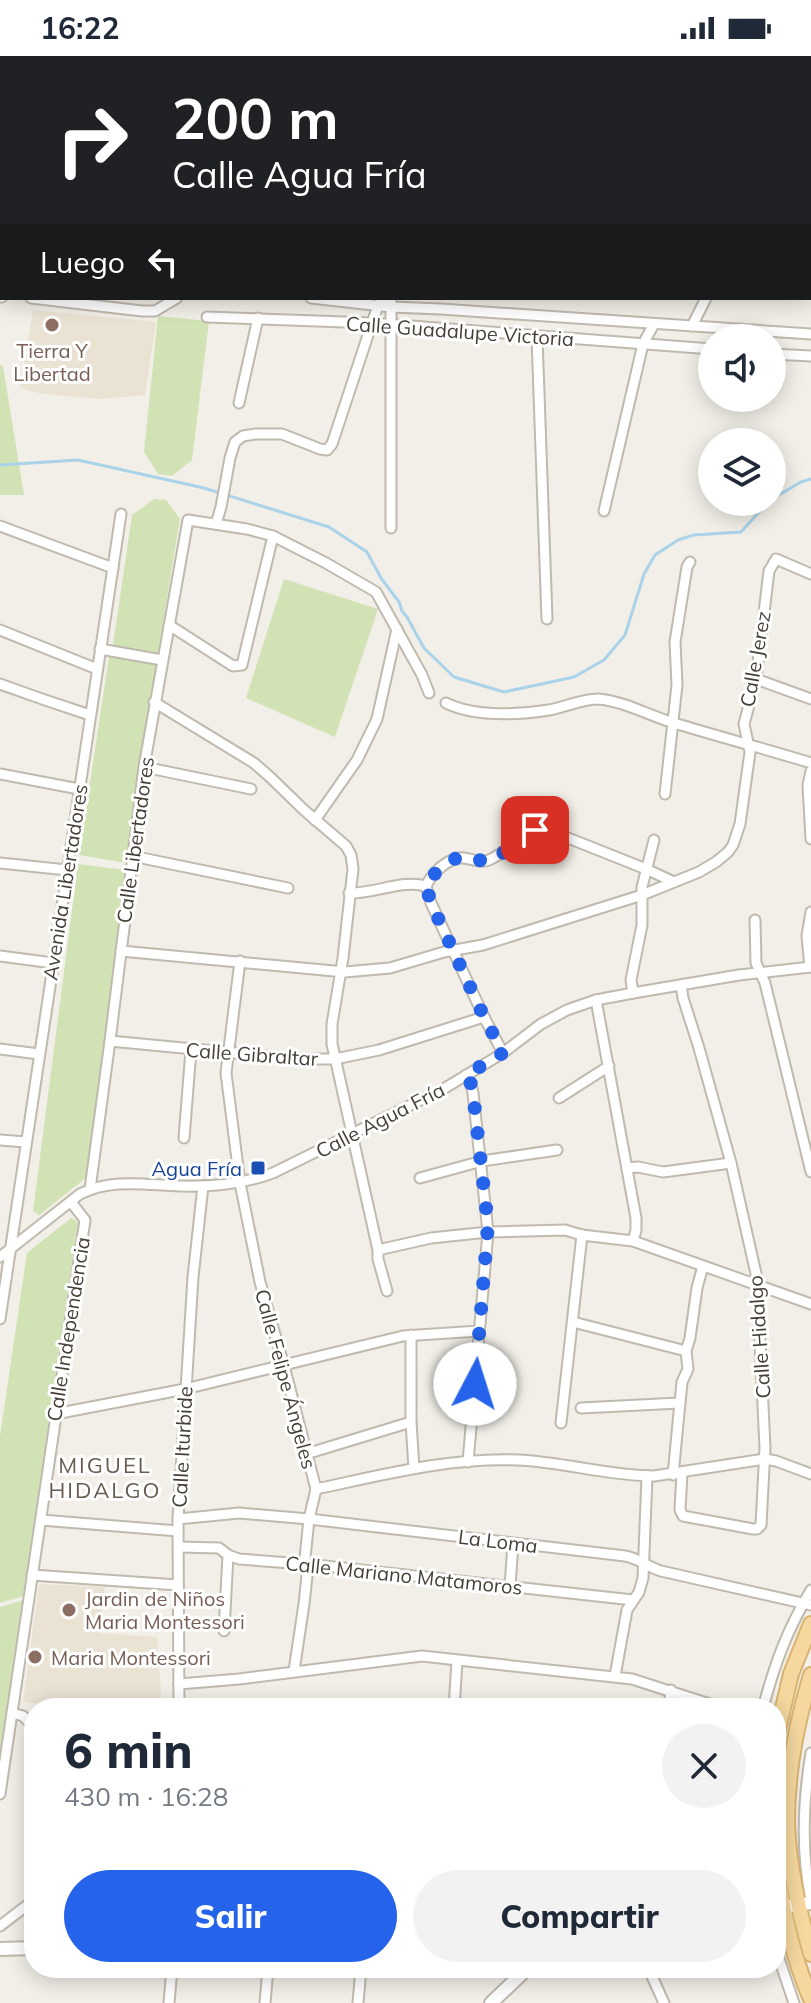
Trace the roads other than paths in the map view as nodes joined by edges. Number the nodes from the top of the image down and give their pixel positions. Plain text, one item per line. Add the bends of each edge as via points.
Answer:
1 (48, 300) edge
2 (174, 300) edge
3 (346, 300) edge
4 (705, 300) edge
5 (381, 302) edge
6 (391, 302) edge
7 (442, 303) edge
8 (207, 317) dead end
9 (258, 318) junction
10 (372, 323) junction
11 (654, 324) junction
12 (391, 325) junction
13 (692, 326) junction
14 (811, 334) edge
15 (537, 337) junction
16 (643, 344) junction
17 (698, 348) edge
18 (786, 355) edge
19 (811, 356) edge
20 (239, 403) dead end
21 (604, 511) dead end
22 (121, 514) dead end
23 (216, 524) junction
24 (0, 526) edge
25 (391, 528) dead end
26 (273, 536) junction
27 (690, 562) dead end
28 (113, 568) junction
29 (811, 574) edge
30 (547, 619) dead end
31 (169, 625) junction
32 (397, 629) junction
33 (0, 630) edge
34 (103, 649) junction
35 (162, 660) junction
36 (97, 669) junction
37 (756, 679) junction
38 (0, 684) edge
39 (429, 693) dead end
40 (811, 699) edge
41 (154, 702) junction
42 (446, 703) dead end
43 (90, 715) junction
44 (673, 723) junction
45 (748, 744) junction
46 (811, 763) edge
47 (144, 767) junction
48 (811, 771) edge
49 (0, 774) edge
50 (79, 789) junction
51 (251, 789) dead end
52 (665, 794) dead end
53 (315, 820) junction
54 (811, 839) edge
55 (654, 840) dead end
56 (132, 856) junction
57 (0, 863) edge
58 (646, 869) junction
59 (67, 870) junction
60 (674, 882) junction
61 (426, 886) junction
62 (288, 888) dead end
63 (349, 893) junction
64 (642, 895) junction
65 (811, 912) edge
66 (755, 920) dead end
67 (121, 951) junction
68 (453, 951) junction
69 (0, 956) edge
70 (240, 961) junction
71 (53, 963) junction
72 (810, 967) edge
73 (341, 971) junction
74 (759, 973) junction
75 (681, 985) junction
76 (633, 993) junction
77 (596, 1000) junction
78 (484, 1017) junction
79 (110, 1041) junction
80 (0, 1049) edge
81 (191, 1050) junction
82 (227, 1052) junction
83 (503, 1053) junction
84 (39, 1054) junction
85 (335, 1059) junction
86 (609, 1066) junction
87 (466, 1075) junction
88 (559, 1098) dead end
89 (352, 1134) junction
90 (184, 1138) dead end
91 (0, 1140) edge
92 (26, 1142) junction
93 (557, 1150) dead end
94 (482, 1161) junction
95 (731, 1163) junction
96 (627, 1168) junction
97 (811, 1172) edge
98 (420, 1178) dead end
99 (240, 1183) junction
100 (203, 1186) junction
101 (90, 1189) junction
102 (71, 1202) junction
103 (488, 1232) junction
104 (582, 1235) junction
105 (633, 1241) junction
106 (9, 1250) junction
107 (378, 1250) junction
108 (0, 1257) edge
109 (703, 1266) junction
110 (757, 1284) junction
111 (387, 1291) dead end
112 (811, 1304) edge
113 (0, 1319) edge
114 (573, 1322) junction
115 (479, 1331) junction
116 (411, 1335) junction
117 (686, 1351) junction
118 (284, 1366) junction
119 (185, 1389) junction
120 (679, 1403) junction
121 (581, 1408) dead end
122 (55, 1414) junction
123 (411, 1422) junction
124 (561, 1423) dead end
125 (306, 1454) junction
126 (765, 1459) junction
127 (468, 1462) junction
128 (414, 1468) junction
129 (678, 1474) junction
130 (811, 1474) edge
131 (647, 1476) junction
132 (316, 1489) junction
133 (178, 1519) junction
134 (309, 1519) junction
135 (41, 1520) junction
136 (178, 1531) junction
137 (513, 1544) junction
138 (179, 1547) junction
139 (228, 1555) junction
140 (645, 1563) junction
141 (305, 1564) junction
142 (32, 1575) junction
143 (178, 1585) junction
144 (510, 1586) junction
145 (811, 1590) edge
146 (633, 1600) junction
147 (807, 1604) edge
148 (811, 1624) edge
149 (224, 1631) dead end
150 (457, 1661) junction
151 (294, 1671) junction
152 (811, 1675) edge
153 (615, 1676) junction
154 (179, 1684) junction
155 (671, 1690) junction
156 (179, 1698) edge
157 (455, 1698) edge
158 (670, 1698) edge
159 (694, 1698) edge
160 (766, 1698) edge
161 (785, 1698) edge
162 (12, 1713) junction
163 (24, 1717) edge
164 (811, 1753) edge
165 (0, 1794) edge
166 (808, 1840) edge
167 (807, 1903) edge
168 (786, 1907) edge
169 (24, 1908) edge
170 (786, 1925) edge
171 (0, 1926) edge
172 (24, 1948) edge
173 (0, 1949) edge
174 (811, 1954) edge
175 (805, 1971) edge
176 (171, 1978) edge
177 (267, 1978) edge
178 (360, 1978) edge
179 (517, 1978) edge
180 (653, 1978) edge
181 (786, 1978) edge
182 (811, 1999) edge
183 (169, 2003) edge
184 (265, 2003) edge
185 (358, 2003) edge
186 (491, 2003) edge
187 (664, 2003) edge
188 (794, 2003) edge

1 - 2 street via 142,311 155,311
3 - 5 street, Calle Guadalupe Victoria
4 - 13 street
5 - 6 street, Calle Guadalupe Victoria
5 - 10 street
6 - 7 street, Calle Guadalupe Victoria
6 - 12 street
7 - 11 street, Calle Guadalupe Victoria
8 - 9 street, Calle Guadalupe Victoria
9 - 10 street, Calle Guadalupe Victoria
9 - 20 street
10 - 12 street, Calle Guadalupe Victoria
10 - 23 street via 332,444 327,450 282,434 243,436 230,458
11 - 13 street, Calle Guadalupe Victoria
11 - 16 street
12 - 15 street, Calle Guadalupe Victoria
12 - 25 street
13 - 14 street, Calle Guadalupe Victoria
15 - 16 street, Calle Guadalupe Victoria
15 - 30 street
16 - 17 street, Calle Guadalupe Victoria
16 - 21 street
18 - 19 street
22 - 28 street, Avenida Libertadores
23 - 26 street
23 - 31 street, Calle Libertadores via 188,520
24 - 28 street
26 - 31 street via 240,666
26 - 32 street via 376,592
27 - 44 street via 675,642
28 - 34 street, Avenida Libertadores
29 - 37 street, Calle Jerez via 776,559 769,571
31 - 35 street, Calle Libertadores
32 - 39 street
32 - 53 street via 377,719 357,760
33 - 36 street
34 - 35 street
34 - 36 street, Avenida Libertadores
35 - 41 street, Calle Libertadores
36 - 43 street, Avenida Libertadores
37 - 40 street
37 - 45 street, Calle Jerez via 744,724
38 - 43 street
41 - 47 street, Calle Libertadores
41 - 53 street via 254,763
42 - 44 street via 504,714 598,699
43 - 50 street, Avenida Libertadores
44 - 45 street
44 - 52 street
45 - 46 street
45 - 60 street, Calle Jerez via 733,845 716,862
47 - 51 street
47 - 56 street, Calle Libertadores
48 - 54 street
49 - 50 street
50 - 59 street, Avenida Libertadores
53 - 63 street via 351,855
55 - 58 street
56 - 62 street
56 - 67 street, Calle Libertadores
57 - 59 street
58 - 60 street
58 - 61 street via 541,829 486,861 454,859
58 - 64 street
59 - 71 street, Avenida Libertadores
60 - 64 street, Calle Jerez
61 - 63 street via 412,883
61 - 68 street
63 - 73 street
64 - 68 street, Calle Jerez
64 - 76 street
65 - 72 street
66 - 74 street
67 - 70 street, Calle Jerez
67 - 79 street, Calle Libertadores
68 - 73 street, Calle Jerez via 390,968
68 - 78 street
69 - 71 street
70 - 73 street, Calle Jerez
70 - 82 street, Calle Felipe Ángeles
71 - 84 street, Avenida Libertadores
72 - 74 street, Calle Agua Fría
73 - 85 street via 332,1024
74 - 75 street, Calle Agua Fría
74 - 97 street
75 - 76 street, Calle Agua Fría
75 - 95 street, Calle Hidalgo
76 - 77 street, Calle Agua Fría
77 - 83 street, Calle Agua Fría via 554,1017
77 - 86 street
78 - 83 street
78 - 85 street, Calle Gibraltar
79 - 81 street, Calle Gibraltar
79 - 101 street, Calle Libertadores
80 - 84 street
81 - 82 street, Calle Gibraltar
81 - 90 street
82 - 85 street, Calle Gibraltar
82 - 99 street, Calle Felipe Ángeles
83 - 87 street, Calle Agua Fría
84 - 92 street, Avenida Libertadores
85 - 89 street
86 - 88 street
86 - 96 street
87 - 89 street, Calle Agua Fría
87 - 94 street
89 - 99 street, Calle Agua Fría via 273,1173
89 - 107 street
91 - 92 street
92 - 106 street, Avenida Libertadores
93 - 94 street
94 - 98 street
94 - 103 street
95 - 96 street via 663,1172
95 - 110 street, Calle Hidalgo
96 - 105 street via 636,1224
99 - 100 street, Calle Agua Fría
99 - 118 street, Calle Felipe Ángeles
100 - 101 street, Calle Agua Fría via 111,1184
100 - 119 street, Calle Iturbide
101 - 102 street, Calle Agua Fría
102 - 106 street, Calle Agua Fría
102 - 122 street, Calle Independencia via 85,1220
103 - 104 street via 565,1230
103 - 107 street
103 - 115 street
104 - 105 street
104 - 114 street
105 - 109 street
106 - 108 street, Calle Agua Fría
106 - 113 street, Avenida Libertadores
107 - 111 street
109 - 110 street
109 - 117 street
110 - 112 street
110 - 126 street, Calle Hidalgo
114 - 117 street
114 - 124 street
115 - 116 street
115 - 127 street
116 - 118 street
116 - 123 street
117 - 120 street via 688,1369
118 - 119 street
118 - 125 street, Calle Felipe Ángeles
119 - 122 street
119 - 133 street, Calle Iturbide
120 - 121 street
120 - 129 street
122 - 135 street, Calle Independencia
123 - 125 street
123 - 128 street
125 - 132 street, Calle Felipe Ángeles
126 - 129 street
126 - 129 street, Calle Hidalgo via 763,1521 757,1529 681,1515
126 - 130 street
127 - 128 street
127 - 131 street via 521,1460
128 - 132 street
129 - 131 street
131 - 140 street
132 - 134 street, Calle Felipe Ángeles
133 - 134 street, La Loma via 239,1513
133 - 136 street, Calle Iturbide
134 - 137 street, La Loma
134 - 141 street, Calle Felipe Ángeles
135 - 136 street
135 - 142 street, Calle Independencia
136 - 138 street, Calle Iturbide
137 - 140 street, La Loma via 633,1557
137 - 144 street
138 - 139 street, Calle Mariano Matamoros via 219,1548
138 - 143 street, Calle Iturbide
139 - 141 street, Calle Mariano Matamoros
139 - 149 street
140 - 146 street
140 - 147 street, La Loma
141 - 144 street, Calle Mariano Matamoros
141 - 151 street, Calle Felipe Ángeles
142 - 143 street
142 - 162 street, Calle Independencia
143 - 154 street, Calle Iturbide
144 - 146 street, Calle Mariano Matamoros
145 - 147 street
146 - 153 street
147 - 160 street via 788,1632
148 - 161 main road
150 - 151 street via 416,1656
150 - 153 street
150 - 157 street
151 - 154 street
152 - 167 main road via 788,1799 789,1842
153 - 155 street
154 - 156 street, Calle Iturbide
155 - 158 street
155 - 159 street
162 - 163 street
162 - 165 street, Calle Independencia
164 - 166 street
166 - 167 street
167 - 168 street
167 - 174 main road
169 - 171 street
170 - 175 main road
172 - 173 street
175 - 182 main road
176 - 183 street
177 - 184 street
178 - 185 street
179 - 186 street
180 - 187 street
181 - 188 street

